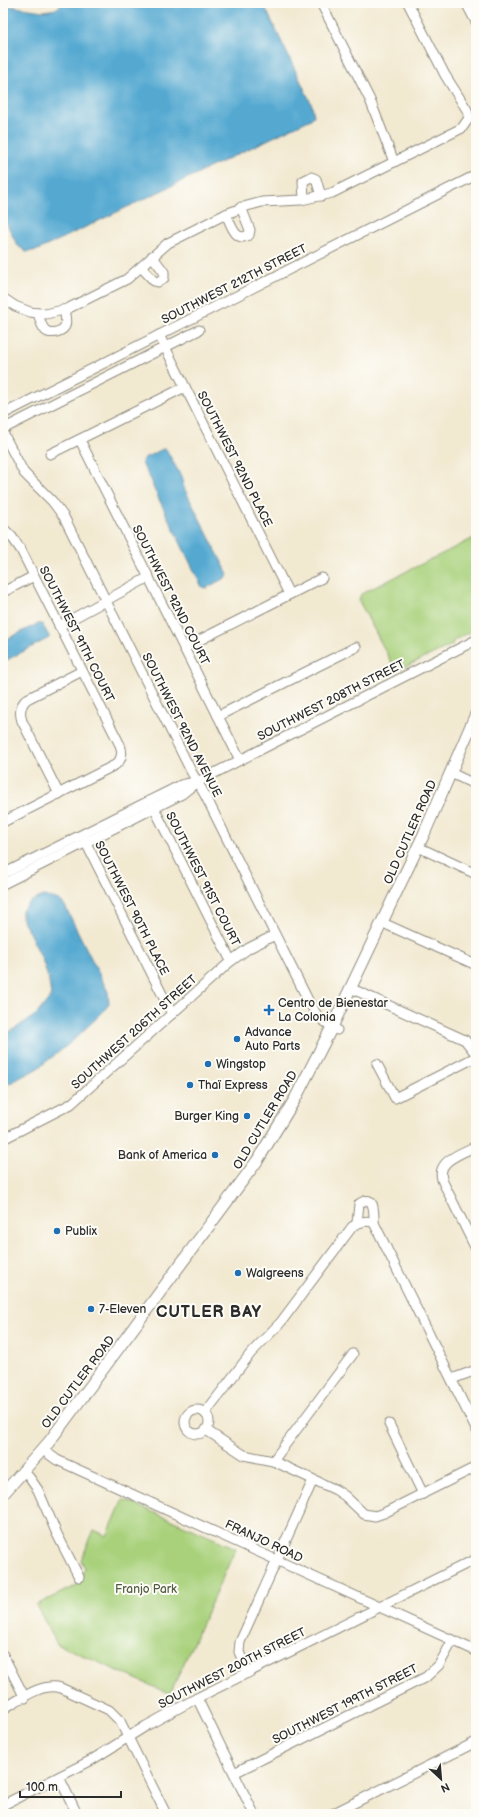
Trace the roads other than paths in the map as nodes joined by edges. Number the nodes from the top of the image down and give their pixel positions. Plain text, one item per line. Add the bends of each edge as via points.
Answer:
1 (321, 3) edge
2 (408, 3) edge
3 (466, 3) edge
4 (476, 22) edge
5 (394, 162) junction
6 (476, 175) edge
7 (321, 196) junction
8 (304, 200) junction
9 (241, 207) junction
10 (226, 214) junction
11 (152, 256) junction
12 (141, 267) junction
13 (3, 298) edge
14 (64, 310) junction
15 (38, 313) junction
16 (199, 330) dead end
17 (159, 335) junction
18 (165, 347) junction
19 (185, 387) junction
20 (3, 414) edge
21 (3, 429) edge
22 (3, 433) edge
23 (80, 440) junction
24 (50, 454) dead end
25 (3, 528) edge
26 (34, 576) junction
27 (149, 577) junction
28 (322, 578) dead end
29 (3, 592) edge
30 (289, 594) junction
31 (106, 601) junction
32 (59, 626) junction
33 (476, 640) edge
34 (356, 647) dead end
35 (184, 648) junction
36 (82, 671) junction
37 (476, 714) edge
38 (218, 716) junction
39 (476, 730) edge
40 (240, 760) junction
41 (453, 774) junction
42 (197, 782) junction
43 (476, 785) edge
44 (59, 794) junction
45 (154, 808) junction
46 (3, 822) edge
47 (84, 838) junction
48 (420, 848) junction
49 (3, 874) edge
50 (476, 874) edge
51 (3, 884) edge
52 (386, 924) junction
53 (275, 935) junction
54 (231, 961) junction
55 (476, 965) edge
56 (356, 991) junction
57 (172, 1014) junction
58 (335, 1029) junction
59 (476, 1055) edge
60 (377, 1064) dead end
61 (3, 1139) edge
62 (476, 1146) edge
63 (269, 1149) junction
64 (227, 1203) junction
65 (226, 1216) junction
66 (371, 1222) junction
67 (357, 1223) junction
68 (475, 1243) edge
69 (180, 1273) junction
70 (353, 1354) dead end
71 (476, 1370) edge
72 (452, 1379) junction
73 (205, 1413) junction
74 (389, 1424) dead end
75 (476, 1429) edge
76 (206, 1430) junction
77 (46, 1453) junction
78 (273, 1461) junction
79 (476, 1467) edge
80 (29, 1477) junction
81 (314, 1480) junction
82 (3, 1494) edge
83 (423, 1494) junction
84 (3, 1503) edge
85 (476, 1558) edge
86 (277, 1560) junction
87 (79, 1577) dead end
88 (379, 1607) junction
89 (453, 1640) junction
90 (476, 1651) edge
91 (3, 1655) edge
92 (248, 1673) junction
93 (24, 1698) junction
94 (196, 1698) junction
95 (3, 1709) edge
96 (128, 1737) junction
97 (476, 1742) edge
98 (234, 1773) junction
99 (59, 1777) junction
100 (3, 1805) edge
101 (77, 1814) edge
102 (166, 1814) edge
103 (254, 1814) edge
104 (332, 1814) edge

1 - 5 street via 370,100
2 - 5 street via 469,118 466,125 459,130
3 - 4 street
5 - 7 street via 341,189
6 - 17 street, SOUTHWEST 212TH STREET
7 - 8 street
7 - 8 street via 316,179 311,177 303,181
8 - 9 street via 271,200
9 - 10 street
9 - 10 street via 250,230 245,237 236,235
10 - 11 street via 172,240
11 - 12 street
11 - 12 street via 164,272 164,278 158,282 154,281
12 - 14 street via 121,283
13 - 15 street via 22,309
14 - 15 street
14 - 15 street via 65,325 59,331 50,333 43,327
16 - 18 street, SOUTHWEST 212TH STREET
17 - 18 street, SOUTHWEST 92ND PLACE
17 - 20 street, SOUTHWEST 212TH STREET
18 - 19 street, SOUTHWEST 92ND PLACE
18 - 21 street, SOUTHWEST 212TH STREET
19 - 23 street
19 - 30 street, SOUTHWEST 92ND PLACE
22 - 31 street, SOUTHWEST 92ND AVENUE via 27,477 62,514
23 - 24 street
23 - 27 street, SOUTHWEST 92ND COURT
25 - 26 street, SOUTHWEST 91TH COURT via 17,544
26 - 29 street
26 - 32 street, SOUTHWEST 91TH COURT
27 - 31 street
27 - 35 street, SOUTHWEST 92ND COURT
28 - 30 street
30 - 35 street
31 - 32 street
31 - 42 street, SOUTHWEST 92ND AVENUE
32 - 36 street, SOUTHWEST 91TH COURT
33 - 40 street, SOUTHWEST 208TH STREET
34 - 38 street
35 - 38 street, SOUTHWEST 92ND COURT
36 - 44 street via 30,698 22,705 20,711 22,721
36 - 44 street, SOUTHWEST 91TH COURT via 120,745 121,756 115,765
37 - 41 main road, OLD CUTLER ROAD
38 - 40 street, SOUTHWEST 92ND COURT
39 - 41 main road, OLD CUTLER ROAD
40 - 42 street, SOUTHWEST 208TH STREET
41 - 43 street
41 - 48 main road, OLD CUTLER ROAD
42 - 45 street, SOUTHWEST 208TH STREET via 182,794
42 - 47 street, SOUTHWEST 208TH STREET via 181,785
42 - 53 street, SOUTHWEST 92ND AVENUE
44 - 46 street
45 - 47 street, SOUTHWEST 208TH STREET
45 - 54 street, SOUTHWEST 91ST COURT
47 - 49 street, SOUTHWEST 208TH STREET
47 - 51 street, SOUTHWEST 208TH STREET
47 - 57 street, SOUTHWEST 90TH PLACE
48 - 50 street
48 - 52 main road, OLD CUTLER ROAD
52 - 55 street
52 - 56 main road, OLD CUTLER ROAD
52 - 58 main road, OLD CUTLER ROAD
53 - 54 street, SOUTHWEST 206TH STREET via 249,948
53 - 58 street, SOUTHWEST 92ND AVENUE via 318,1017
54 - 57 street, SOUTHWEST 206TH STREET
56 - 58 main road, OLD CUTLER ROAD
56 - 59 street via 465,1040
57 - 61 street, SOUTHWEST 206TH STREET via 68,1106
58 - 63 main road, OLD CUTLER ROAD via 305,1095
59 - 60 street via 395,1098
62 - 68 street via 448,1161 441,1170 442,1182
63 - 64 main road, OLD CUTLER ROAD
63 - 65 main road, OLD CUTLER ROAD
64 - 65 main road
64 - 69 main road, OLD CUTLER ROAD
65 - 69 main road, OLD CUTLER ROAD
66 - 67 street
66 - 67 street via 374,1208 372,1203 363,1201 359,1204
66 - 72 street
67 - 73 street via 281,1322 247,1357
69 - 77 main road, OLD CUTLER ROAD
70 - 78 street
71 - 72 street
72 - 75 street
73 - 76 street via 209,1423
73 - 76 street via 193,1410 187,1415 185,1426 191,1432 199,1434
74 - 83 street
76 - 78 street via 244,1455
77 - 80 main road, OLD CUTLER ROAD
77 - 82 main road, OLD CUTLER ROAD
77 - 86 street, FRANJO ROAD
78 - 81 street
79 - 83 street
80 - 84 main road, OLD CUTLER ROAD
80 - 87 street via 38,1490
81 - 83 street via 341,1492 364,1514 375,1516
81 - 86 street
85 - 88 street, SOUTHWEST 200TH STREET
86 - 88 street, FRANJO ROAD
86 - 92 street via 240,1642 239,1652
88 - 89 street, FRANJO ROAD
88 - 92 street, SOUTHWEST 200TH STREET
89 - 90 street, FRANJO ROAD
89 - 98 street, SOUTHWEST 199TH STREET via 439,1665 426,1677
91 - 93 street
92 - 94 street, SOUTHWEST 200TH STREET
93 - 95 street
93 - 96 street via 53,1686 61,1688 109,1710 118,1717
94 - 96 street, SOUTHWEST 200TH STREET
94 - 98 street
96 - 99 street, SOUTHWEST 200TH STREET
96 - 102 street
97 - 104 street
98 - 103 street
99 - 100 street, SOUTHWEST 200TH STREET
99 - 101 street

